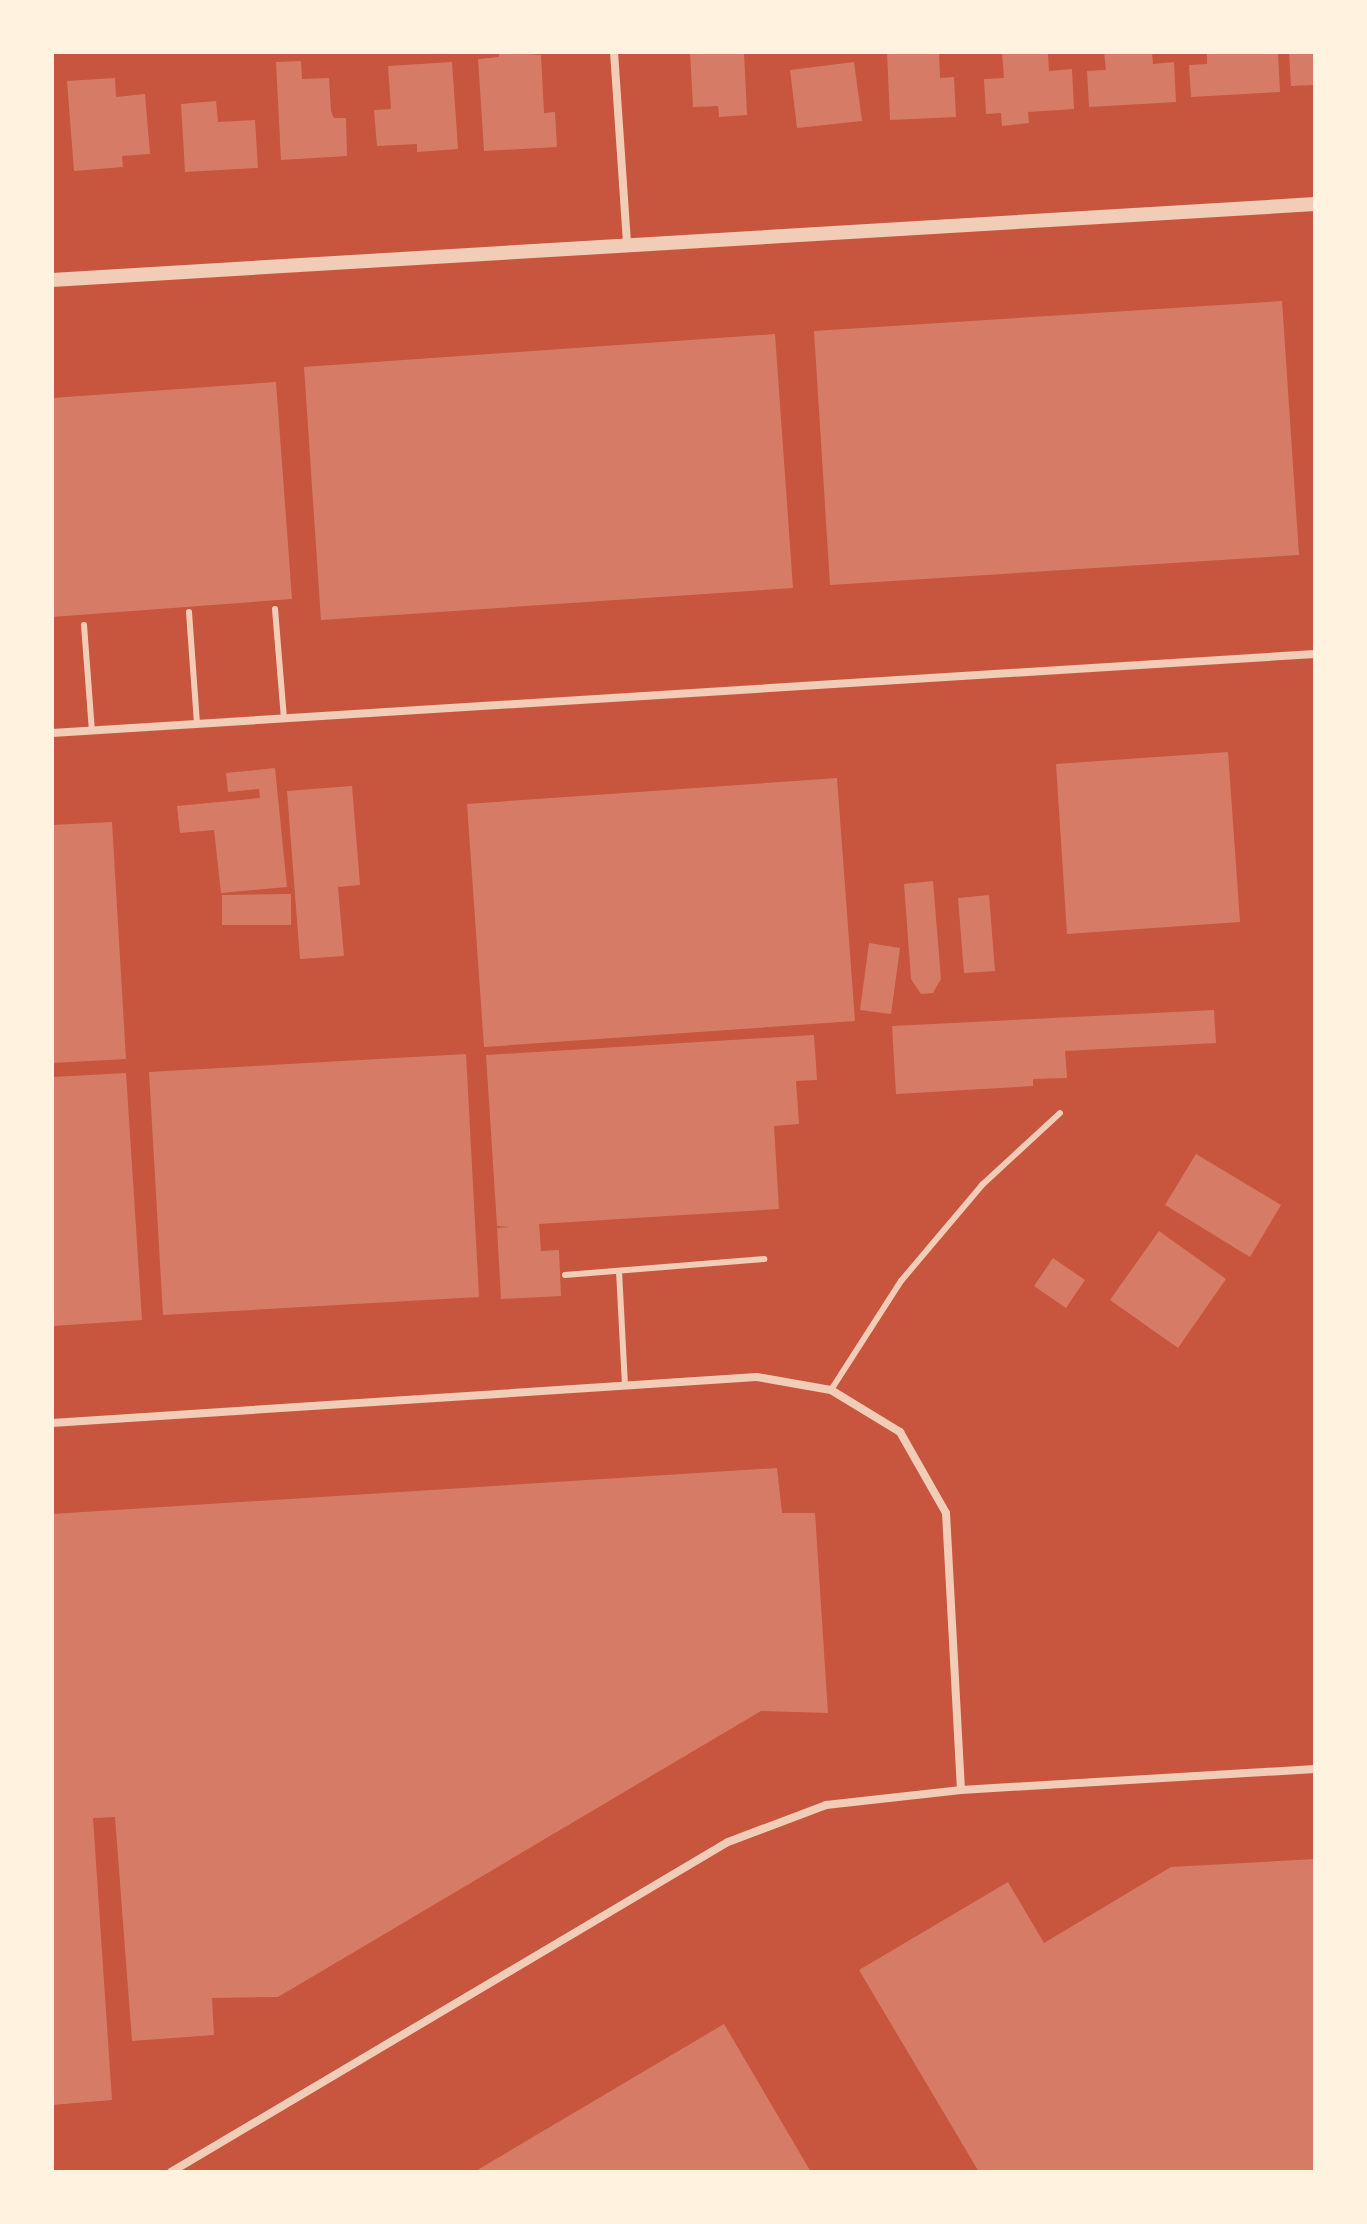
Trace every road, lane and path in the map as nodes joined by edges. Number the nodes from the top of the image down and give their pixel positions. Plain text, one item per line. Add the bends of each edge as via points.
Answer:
1 (614, 52) edge
2 (1315, 204) edge
3 (627, 244) junction
4 (52, 280) edge
5 (275, 609) dead end
6 (189, 612) dead end
7 (84, 625) dead end
8 (1315, 654) edge
9 (284, 719) junction
10 (197, 724) junction
11 (92, 731) junction
12 (52, 733) edge
13 (1060, 1113) dead end
14 (764, 1259) dead end
15 (619, 1271) junction
16 (565, 1275) dead end
17 (625, 1386) junction
18 (831, 1390) junction
19 (52, 1423) edge
20 (1315, 1769) edge
21 (961, 1790) junction
22 (171, 2172) edge

1 - 3 street
2 - 3 street
3 - 4 street
5 - 9 lane
6 - 10 lane
7 - 11 lane
8 - 9 street
9 - 10 street
10 - 11 street
11 - 12 street
13 - 18 lane via 982,1185 901,1281
14 - 15 lane
15 - 16 lane
15 - 17 lane
17 - 18 street via 757,1377
17 - 19 street
18 - 21 street via 900,1432 946,1513
20 - 21 street
21 - 22 street via 826,1805 728,1842

